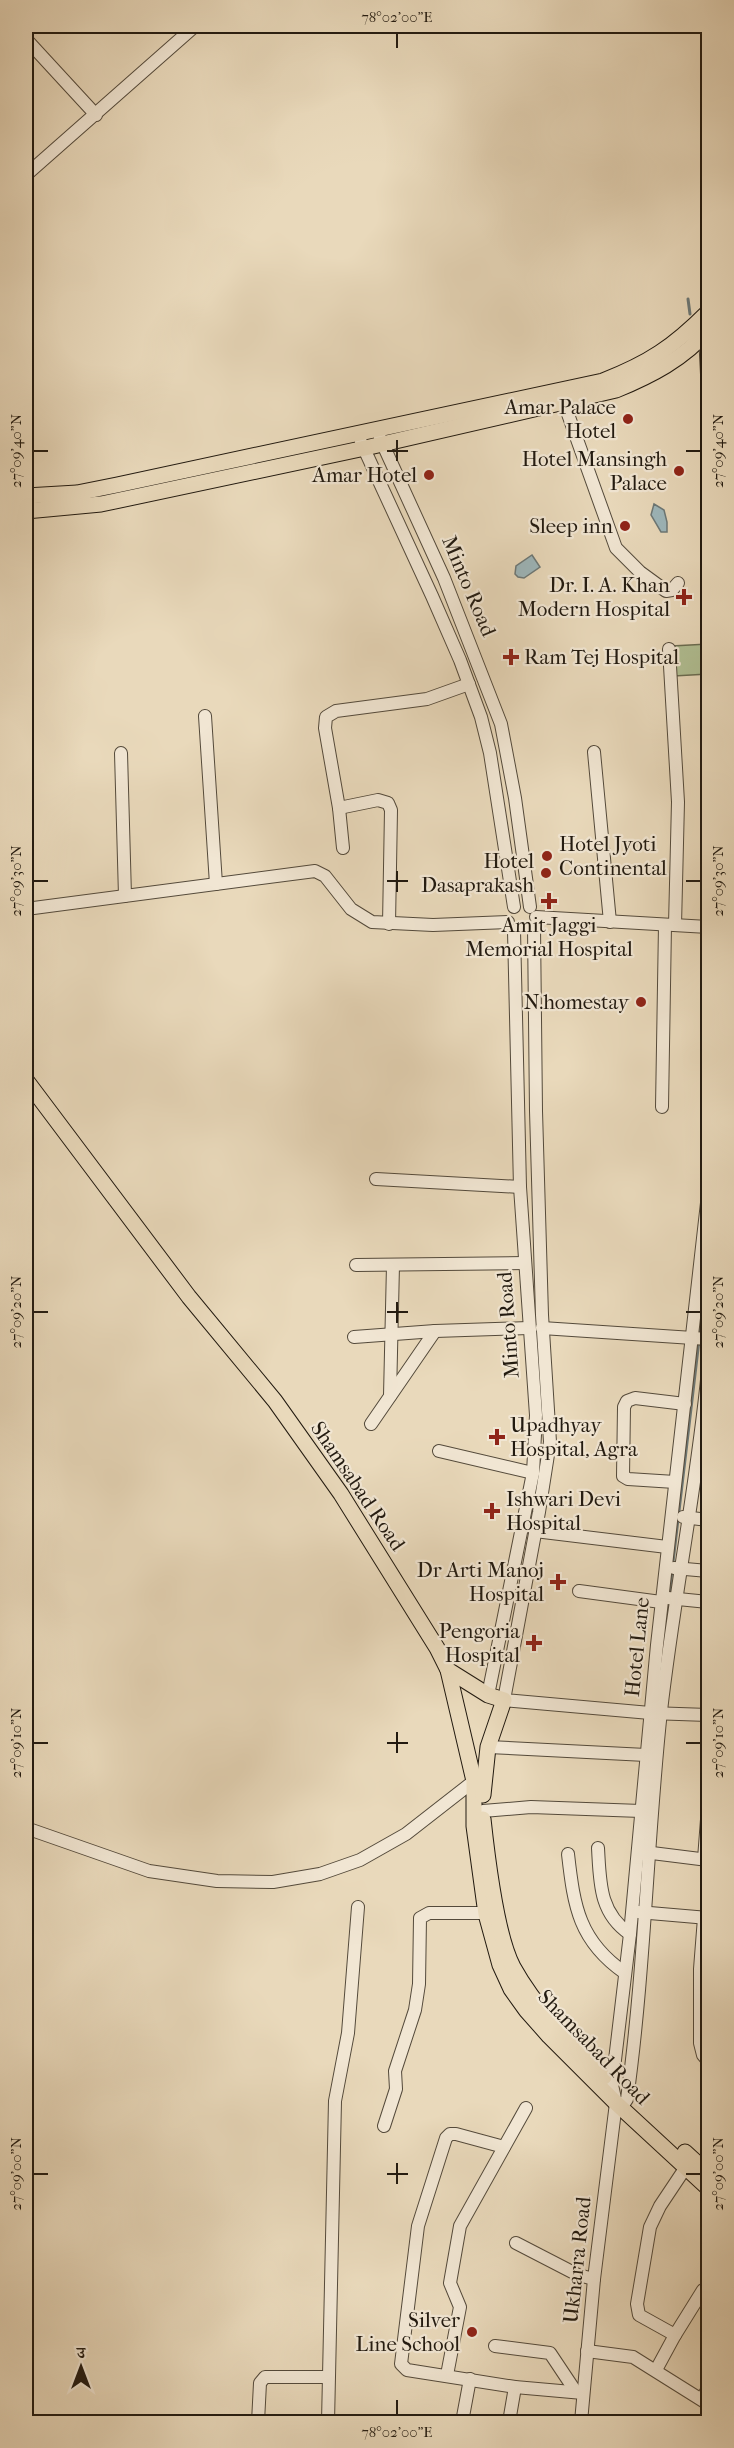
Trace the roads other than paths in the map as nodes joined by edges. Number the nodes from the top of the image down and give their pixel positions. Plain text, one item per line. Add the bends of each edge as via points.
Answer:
1 (195, 26) edge
2 (26, 39) edge
3 (96, 115) junction
4 (26, 175) edge
5 (708, 312) edge
6 (707, 333) edge
7 (708, 394) edge
8 (564, 403) junction
9 (357, 434) junction
10 (379, 436) junction
11 (364, 448) junction
12 (26, 496) edge
13 (26, 511) edge
14 (678, 583) dead end
15 (448, 586) junction
16 (431, 593) junction
17 (669, 649) dead end
18 (469, 684) junction
19 (205, 716) dead end
20 (594, 752) dead end
21 (121, 753) dead end
22 (339, 808) junction
23 (343, 848) dead end
24 (216, 885) junction
25 (125, 896) junction
26 (514, 907) junction
27 (26, 909) edge
28 (533, 917) junction
29 (610, 922) junction
30 (389, 924) junction
31 (670, 925) junction
32 (511, 926) junction
33 (708, 927) edge
34 (26, 1080) edge
35 (662, 1107) dead end
36 (376, 1179) dead end
37 (520, 1187) junction
38 (708, 1194) edge
39 (525, 1263) junction
40 (393, 1265) junction
41 (356, 1266) dead end
42 (528, 1328) junction
43 (543, 1328) junction
44 (435, 1331) junction
45 (391, 1335) junction
46 (354, 1337) dead end
47 (693, 1338) junction
48 (708, 1339) edge
49 (708, 1370) edge
50 (390, 1396) junction
51 (707, 1398) edge
52 (686, 1404) junction
53 (371, 1424) dead end
54 (439, 1451) dead end
55 (532, 1473) junction
56 (675, 1482) junction
57 (671, 1516) junction
58 (687, 1518) junction
59 (708, 1520) edge
60 (535, 1531) junction
61 (668, 1547) junction
62 (665, 1567) junction
63 (680, 1568) junction
64 (708, 1571) edge
65 (579, 1591) dead end
66 (675, 1598) junction
67 (662, 1600) junction
68 (708, 1602) edge
69 (448, 1670) junction
70 (488, 1695) junction
71 (504, 1700) junction
72 (657, 1713) junction
73 (708, 1715) edge
74 (488, 1747) junction
75 (646, 1755) junction
76 (478, 1780) junction
77 (708, 1806) edge
78 (483, 1811) junction
79 (641, 1811) junction
80 (26, 1828) edge
81 (598, 1848) dead end
82 (644, 1852) junction
83 (568, 1854) dead end
84 (706, 1859) edge
85 (358, 1907) dead end
86 (639, 1912) junction
87 (492, 1913) junction
88 (706, 1918) edge
89 (630, 1934) junction
90 (704, 1970) edge
91 (625, 1973) junction
92 (708, 2061) edge
93 (612, 2085) junction
94 (621, 2103) junction
95 (526, 2108) dead end
96 (384, 2126) dead end
97 (504, 2147) junction
98 (686, 2167) junction
99 (708, 2173) edge
100 (708, 2188) edge
101 (516, 2242) dead end
102 (594, 2278) junction
103 (703, 2290) dead end
104 (675, 2335) junction
105 (495, 2346) dead end
106 (587, 2351) junction
107 (656, 2370) junction
108 (447, 2375) junction
109 (328, 2378) junction
110 (470, 2379) junction
111 (515, 2387) junction
112 (580, 2392) junction
113 (706, 2397) edge
114 (258, 2422) edge
115 (328, 2422) edge
116 (462, 2422) edge
117 (509, 2422) edge
118 (581, 2422) edge

1 - 3 street
2 - 3 street
3 - 4 street
5 - 10 main road via 663,352 603,381
6 - 7 street
6 - 8 main road via 650,376 616,390
8 - 10 main road
8 - 14 street via 616,548 666,591
9 - 10 main road
9 - 11 street, Minto Road
9 - 12 main road via 77,493
10 - 11 main road
10 - 15 street, Minto Road
11 - 13 main road via 101,504
11 - 16 street, Minto Road
15 - 16 street
15 - 28 street, Minto Road via 501,724
16 - 18 street, Minto Road
17 - 31 street via 678,802
18 - 22 street via 427,699 330,712 325,728
18 - 26 street, Minto Road via 490,753
19 - 24 street
20 - 29 street
21 - 25 street
22 - 23 street
22 - 30 street via 378,800 388,803
24 - 25 street
24 - 30 street via 315,871 325,876 351,909 372,922
25 - 27 street
26 - 28 street via 519,905
26 - 32 street via 508,916
28 - 29 street
28 - 32 street via 525,932
28 - 43 street, Minto Road
29 - 31 street
30 - 32 street
31 - 33 street
31 - 35 street
32 - 37 street, Minto Road
34 - 69 main road, Shamsabad Road via 189,1297 275,1401 341,1494
36 - 37 street
37 - 39 street, Minto Road
38 - 47 street, Hotel Lane
39 - 40 street
39 - 42 street, Minto Road
40 - 41 street
40 - 45 street
42 - 44 street
42 - 55 street, Minto Road via 536,1415
43 - 47 street
43 - 60 street, Minto Road via 550,1442
44 - 45 street
44 - 50 street
45 - 46 street
45 - 50 street
47 - 48 street
47 - 52 street, Hotel Lane
49 - 51 street
50 - 53 street
51 - 58 street
52 - 56 street, Hotel Lane
52 - 56 street via 635,1398 624,1407 623,1476
54 - 55 street
55 - 70 street, Minto Road
56 - 57 street, Hotel Lane
57 - 58 street
57 - 61 street, Hotel Lane
58 - 59 street
58 - 63 street
60 - 61 street
60 - 71 street, Minto Road
61 - 62 street, Hotel Lane
62 - 63 street
62 - 67 street, Hotel Lane
63 - 64 street
63 - 66 street
65 - 67 street
66 - 67 street
66 - 68 street
66 - 72 street
67 - 72 street, Hotel Lane
69 - 70 main road
69 - 76 main road, Shamsabad Road
70 - 71 main road
71 - 72 street
71 - 74 main road, Minto Road
72 - 73 street
72 - 75 street, Hotel Lane
72 - 82 street
74 - 75 street
74 - 76 main road, Minto Road
75 - 79 street, Hotel Lane
76 - 78 main road, Shamsabad Road
76 - 80 street via 406,1834 360,1860 320,1874 273,1882 217,1881 149,1870
76 - 87 main road, Shamsabad Road via 475,1834
77 - 84 street
78 - 79 street via 531,1807
78 - 87 main road, Shamsabad Road
79 - 82 street, Hotel Lane
81 - 89 street via 606,1907 616,1924
82 - 84 street
82 - 86 street
83 - 91 street via 581,1923 593,1945
85 - 109 street via 347,2043 334,2101
86 - 88 street
86 - 89 street
86 - 94 street, Ukharra Road via 636,2037
87 - 93 main road, Shamsabad Road via 524,1983
87 - 94 main road, Shamsabad Road via 500,1965 511,1989 549,2036
87 - 96 street via 429,1913 420,1917 415,2010 395,2072 396,2090
88 - 90 street
89 - 91 street
90 - 92 street via 699,2043
91 - 93 street
93 - 94 main road, Shamsabad Road
94 - 98 main road, Shamsabad Road
94 - 99 main road, Shamsabad Road
94 - 102 street, Ukharra Road
95 - 97 street
97 - 108 street via 457,2235 450,2283 460,2307
97 - 108 street via 456,2134 447,2136 418,2226 401,2364 407,2370
98 - 100 main road, Shamsabad Road
98 - 104 street via 650,2227 637,2304 639,2315
101 - 102 street via 578,2275
102 - 106 street, Ukharra Road
103 - 104 street
104 - 107 street
105 - 112 street via 550,2353
106 - 107 street via 633,2357
106 - 112 street, Ukharra Road
107 - 113 street
108 - 110 street
109 - 114 street via 265,2377 260,2384
109 - 115 street
110 - 111 street
110 - 116 street
111 - 112 street
111 - 117 street
112 - 118 street, Ukharra Road

